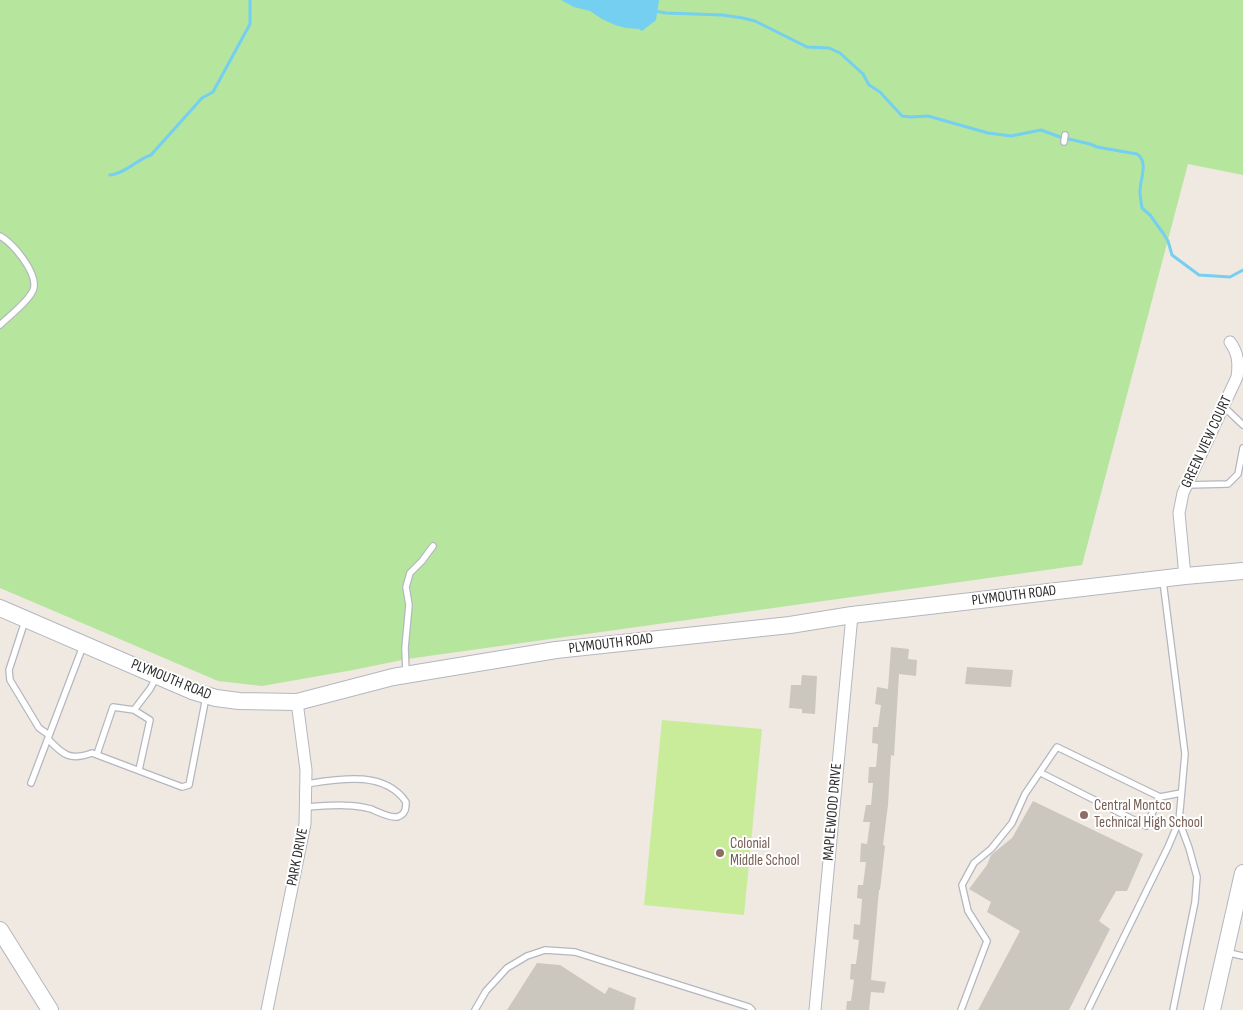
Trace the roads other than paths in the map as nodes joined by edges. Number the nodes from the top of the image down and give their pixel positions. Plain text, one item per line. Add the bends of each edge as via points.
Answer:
1 (0, 236) edge
2 (0, 325) edge
3 (1230, 342) dead end
4 (1223, 406) junction
5 (1243, 425) edge
6 (1243, 448) edge
7 (1186, 486) junction
8 (433, 546) dead end
9 (1243, 572) edge
10 (1185, 576) junction
11 (1162, 579) junction
12 (0, 608) edge
13 (852, 615) junction
14 (26, 619) junction
15 (84, 644) junction
16 (406, 675) junction
17 (156, 676) junction
18 (206, 696) junction
19 (297, 702) junction
20 (134, 710) junction
21 (48, 737) junction
22 (97, 754) junction
23 (138, 770) junction
24 (1041, 773) junction
25 (30, 783) dead end
26 (306, 784) junction
27 (1182, 793) junction
28 (1160, 797) junction
29 (305, 807) junction
30 (1179, 821) junction
31 (1243, 873) edge
32 (0, 930) edge
33 (1226, 952) junction
34 (1243, 956) edge
35 (50, 1010) edge
36 (267, 1010) edge
37 (475, 1010) edge
38 (752, 1010) edge
39 (815, 1010) edge
40 (961, 1010) edge
41 (1088, 1010) edge
42 (1173, 1010) edge
43 (1212, 1010) edge

1 - 2 lane via 18,251 34,287 30,296
3 - 4 street, GREEN VIEW COURT via 1239,365
4 - 5 lane
4 - 7 street, GREEN VIEW COURT
6 - 7 lane via 1238,474 1228,484
7 - 10 street, GREEN VIEW COURT via 1179,513
8 - 16 lane via 410,573 406,587 409,605
9 - 10 street, PLYMOUTH ROAD
10 - 11 street, PLYMOUTH ROAD
11 - 13 street, PLYMOUTH ROAD
11 - 27 lane via 1185,754
12 - 14 street, PLYMOUTH ROAD
13 - 16 street, PLYMOUTH ROAD via 790,625 556,650
13 - 39 street, MAPLEWOOD DRIVE
14 - 15 street, PLYMOUTH ROAD
14 - 21 lane via 10,670 10,680
15 - 17 street, PLYMOUTH ROAD
15 - 21 lane
16 - 19 street, PLYMOUTH ROAD
17 - 18 street, PLYMOUTH ROAD
17 - 20 lane via 150,690
18 - 19 street, PLYMOUTH ROAD via 266,703
18 - 23 lane via 189,785 182,787
19 - 26 street, PARK DRIVE
20 - 22 lane via 113,707
20 - 23 lane via 150,720
21 - 22 lane via 59,752 70,756
21 - 25 lane
22 - 23 lane
24 - 28 lane via 1057,747
24 - 28 lane via 1146,826
24 - 40 lane via 1025,794 1012,823 991,849 974,863 962,885 968,911 987,941
26 - 29 street, PARK DRIVE
26 - 29 lane via 357,778 374,781 394,789 406,802 406,808 401,815 393,817 354,806
27 - 28 lane
27 - 30 lane
29 - 36 street, PARK DRIVE via 305,824
30 - 41 lane
30 - 42 lane via 1197,877
31 - 33 street
32 - 35 street
33 - 34 lane
33 - 43 street
37 - 38 lane via 486,991 507,968 545,950 575,952

